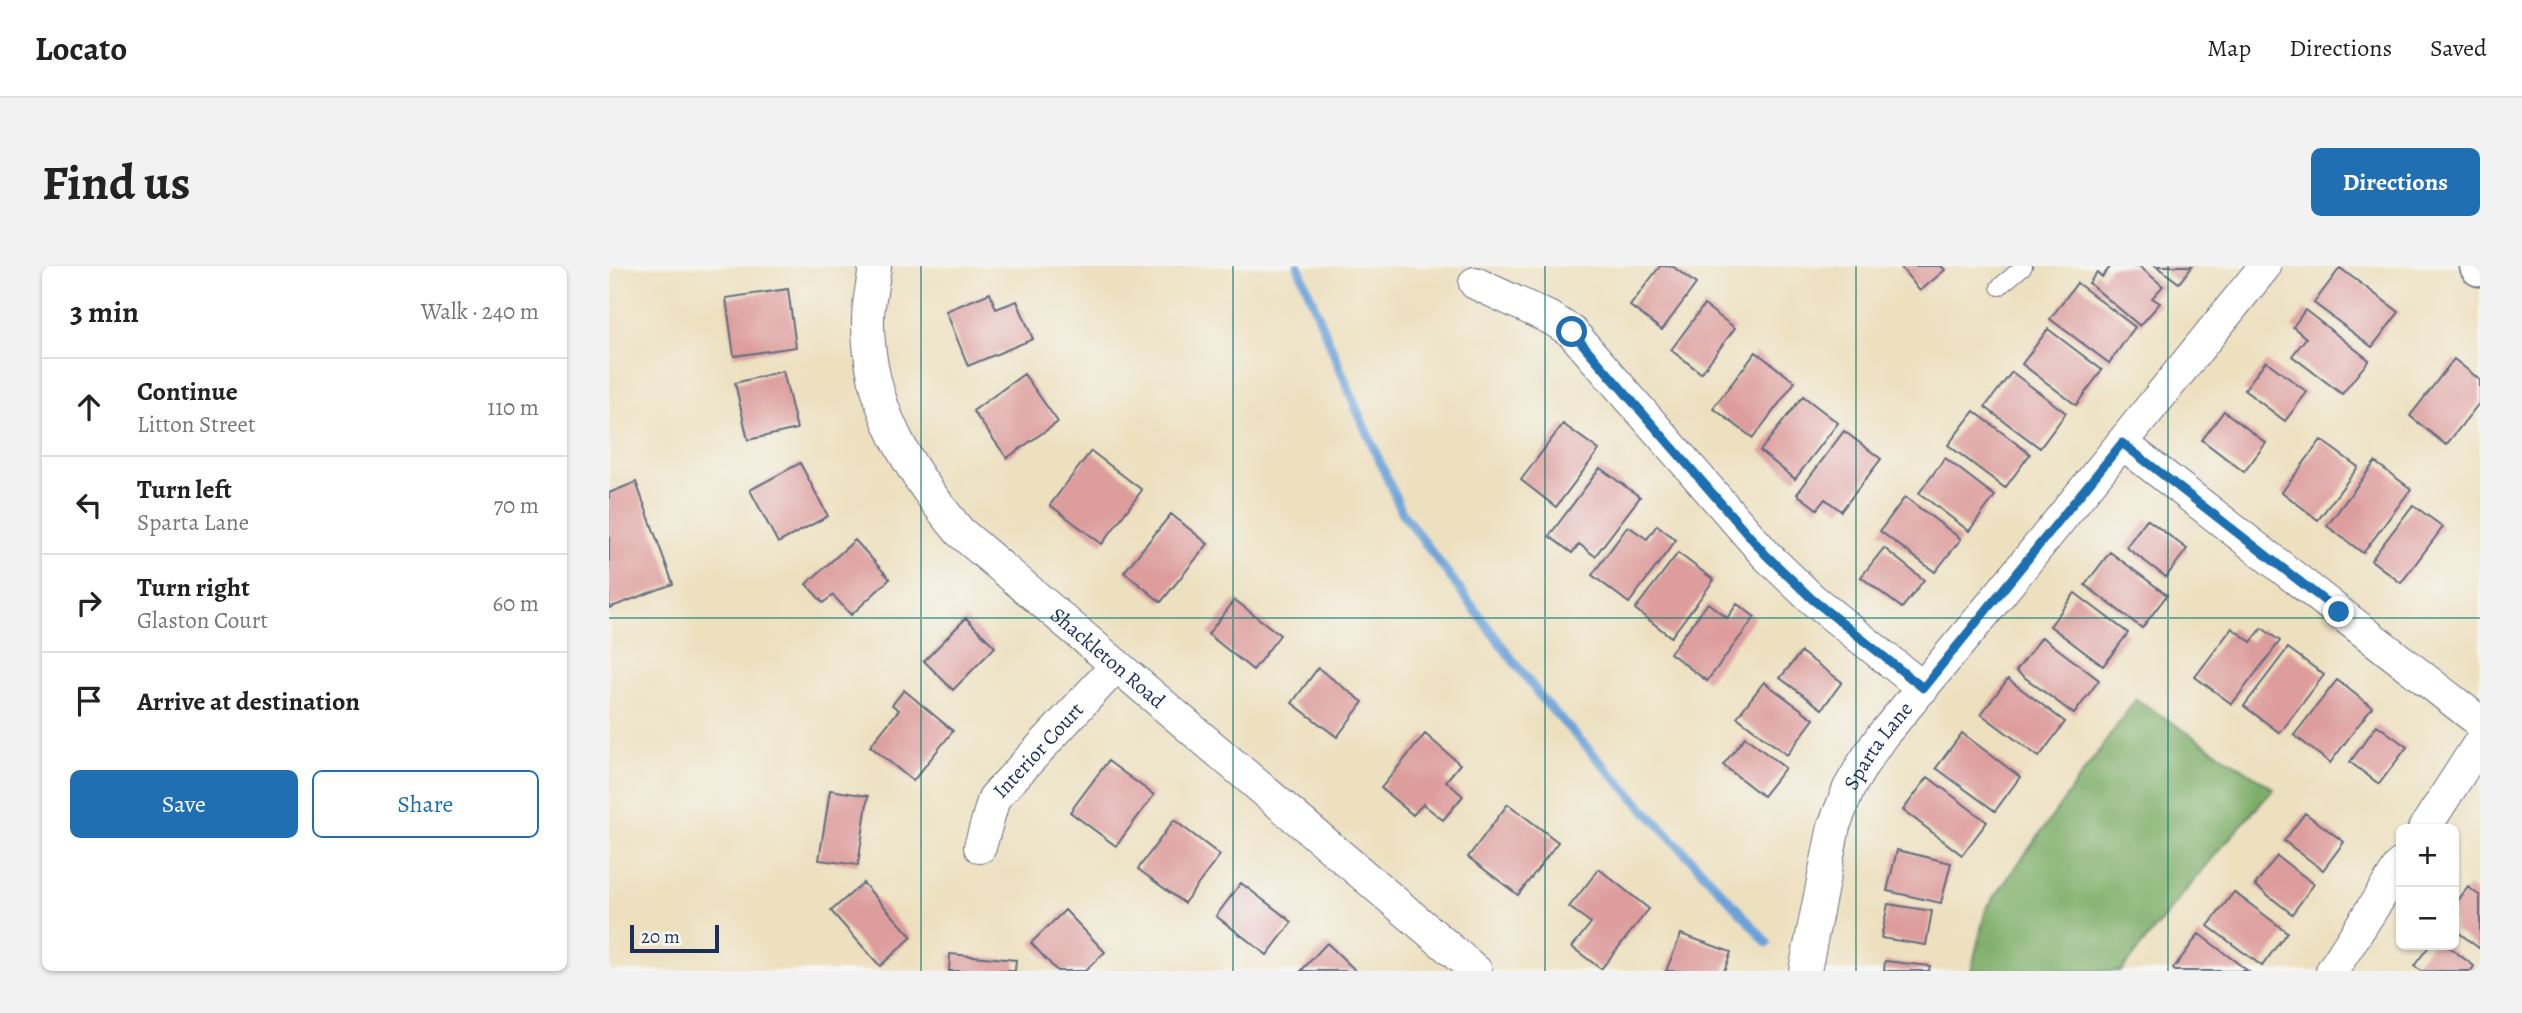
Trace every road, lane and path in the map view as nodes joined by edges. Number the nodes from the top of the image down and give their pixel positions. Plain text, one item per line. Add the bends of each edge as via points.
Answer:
1 (875, 266) edge
2 (2024, 266) edge
3 (2265, 266) edge
4 (1475, 283) dead end
5 (1999, 287) dead end
6 (2122, 443) junction
7 (1116, 666) junction
8 (1923, 688) junction
9 (2480, 722) edge
10 (2480, 742) edge
11 (2427, 824) edge
12 (980, 848) dead end
13 (2396, 872) edge
14 (1476, 971) edge
15 (1805, 971) edge
16 (2332, 971) edge

1 - 7 street, Shackleton Road via 868,319 872,361 880,397 909,465 960,532
2 - 5 lane
3 - 6 street, Sparta Lane
4 - 8 street via 1572,332 1766,555 1812,599
6 - 8 street, Sparta Lane
6 - 9 street
7 - 12 street, Interior Court via 994,798
7 - 14 street, Shackleton Road
8 - 15 street, Sparta Lane via 1881,737 1849,788 1834,826
10 - 11 street
13 - 16 street

